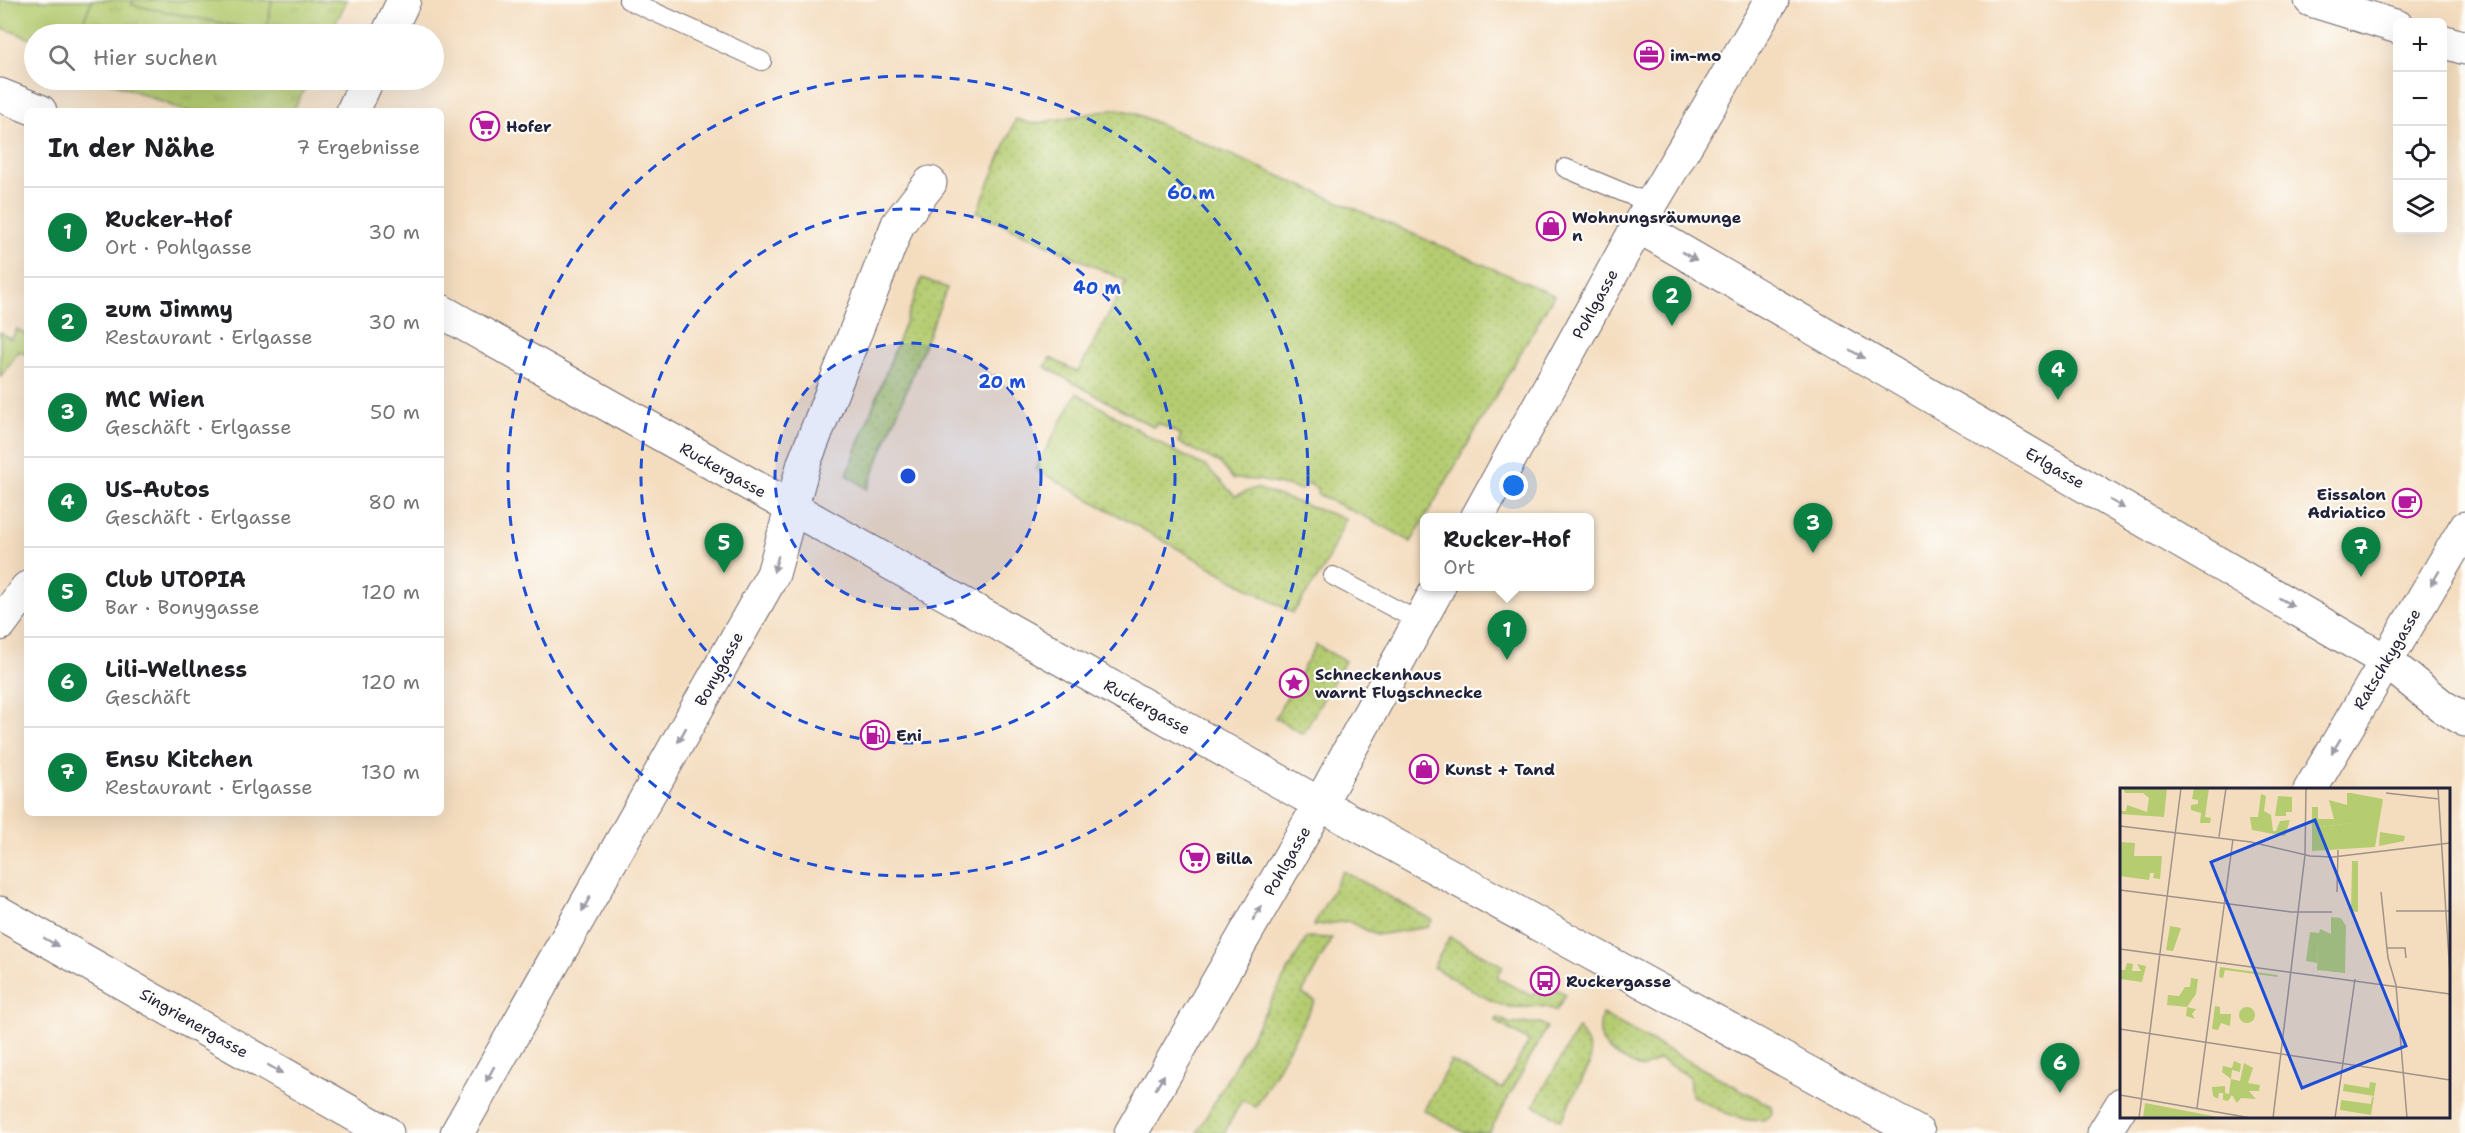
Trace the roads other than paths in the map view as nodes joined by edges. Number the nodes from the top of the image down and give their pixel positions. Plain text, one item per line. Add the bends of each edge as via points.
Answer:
1 (404, 0) edge
2 (628, 0) edge
3 (1772, 0) edge
4 (2311, 0) edge
5 (393, 24) edge
6 (2393, 26) edge
7 (2447, 43) edge
8 (2465, 48) edge
9 (762, 61) dead end
10 (362, 90) edge
11 (0, 95) edge
12 (32, 108) edge
13 (354, 108) edge
14 (1565, 168) dead end
15 (930, 183) dead end
16 (1645, 215) junction
17 (444, 313) edge
18 (791, 507) junction
19 (1481, 513) edge
20 (2465, 528) edge
21 (1333, 576) dead end
22 (1436, 591) edge
23 (24, 592) edge
24 (1420, 622) junction
25 (0, 624) edge
26 (2386, 661) junction
27 (2465, 720) edge
28 (2311, 788) edge
29 (1320, 804) junction
30 (0, 913) edge
31 (2120, 1106) edge
32 (387, 1133) edge
33 (457, 1133) edge
34 (1131, 1133) edge
35 (1918, 1133) edge
36 (2104, 1133) edge

1 - 5 street
2 - 9 lane
3 - 16 street, Pohlgasse
4 - 6 street
7 - 8 street
10 - 13 street
11 - 12 street
14 - 16 lane
15 - 18 street, Bonygasse via 898,224 804,463
16 - 19 street, Pohlgasse
16 -> 26 street, Erlgasse
17 - 18 street, Ruckergasse
18 - 29 street, Ruckergasse
18 -> 33 street, Bonygasse via 773,574
20 -> 26 street, Ratschkygasse
21 - 24 lane
22 - 24 street, Pohlgasse
23 - 25 street
24 - 29 street, Pohlgasse
26 - 27 street, Erlgasse
26 -> 28 street, Ratschkygasse
34 -> 29 street, Pohlgasse
29 - 35 street, Ruckergasse
30 -> 32 street, Singrienergasse
31 - 36 street

